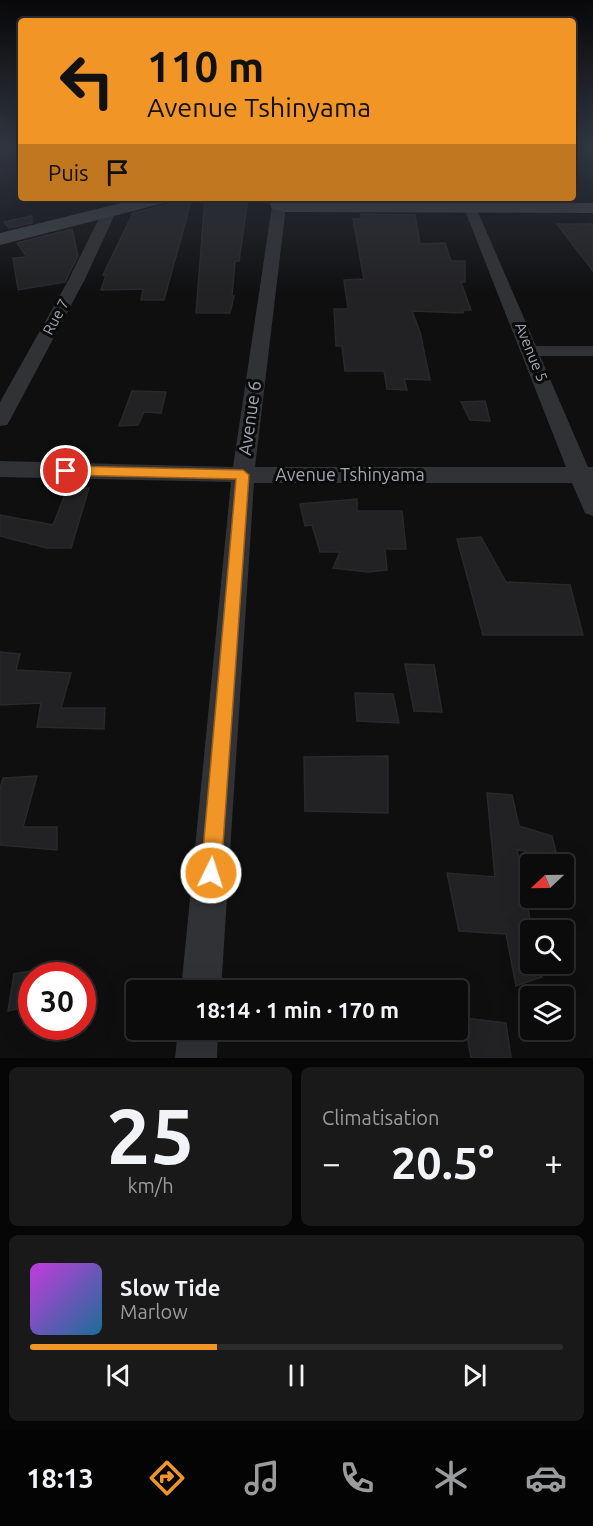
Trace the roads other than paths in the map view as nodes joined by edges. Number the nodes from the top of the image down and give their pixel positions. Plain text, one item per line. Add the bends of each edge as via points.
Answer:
1 (151, 201) edge
2 (278, 202) edge
3 (468, 203) edge
4 (593, 208) edge
5 (109, 212) junction
6 (0, 239) edge
7 (531, 351) junction
8 (593, 351) edge
9 (0, 420) edge
10 (0, 469) edge
11 (243, 475) junction
12 (586, 475) edge
13 (593, 507) edge
14 (202, 980) edge
15 (197, 1040) edge
16 (196, 1058) edge

1 - 5 street
2 - 3 street
2 - 11 street, Avenue 6
3 - 4 street
3 - 7 street, Avenue 5
5 - 6 street via 64,215
5 - 9 street, Rue 7
7 - 8 street
7 - 12 street, Avenue 5
10 - 11 street, Avenue Tshinyama
11 - 12 street, Avenue Tshinyama
11 - 14 street, Avenue 6
12 - 13 street, Avenue 5
15 - 16 street

